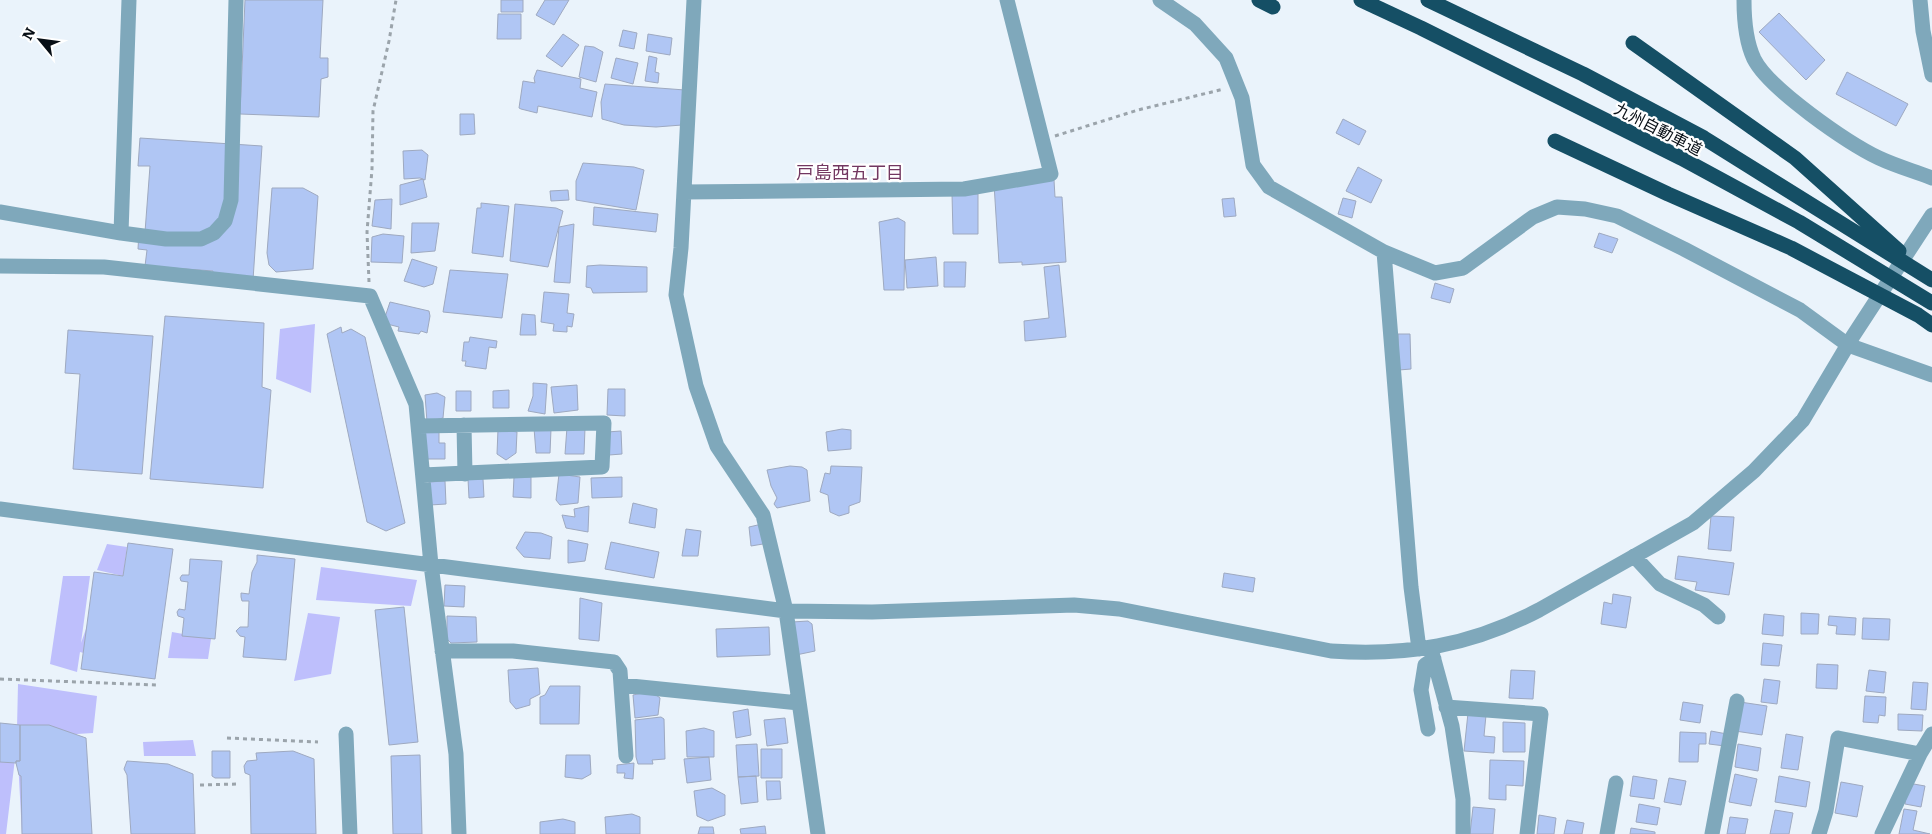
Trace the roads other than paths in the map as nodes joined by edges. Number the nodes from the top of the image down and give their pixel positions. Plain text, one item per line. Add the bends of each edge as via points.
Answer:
1 (129, 0) edge
2 (236, 0) edge
3 (694, 0) edge
4 (1006, 0) edge
5 (1160, 0) edge
6 (1259, 0) edge
7 (1361, 0) edge
8 (1428, 0) edge
9 (1744, 0) edge
10 (1920, 0) edge
11 (1273, 7) dead end
12 (1633, 43) dead end
13 (1932, 75) edge
14 (1555, 141) dead end
15 (1932, 178) edge
16 (684, 192) junction
17 (0, 212) edge
18 (1932, 215) edge
19 (121, 233) junction
20 (1384, 252) junction
21 (0, 266) edge
22 (1931, 279) edge
23 (1932, 303) edge
24 (1932, 325) edge
25 (1850, 341) junction
26 (1932, 375) edge
27 (464, 425) junction
28 (418, 426) junction
29 (465, 474) junction
30 (423, 475) junction
31 (0, 509) edge
32 (1634, 556) junction
33 (431, 565) junction
34 (786, 611) junction
35 (1718, 617) dead end
36 (442, 651) junction
37 (1428, 652) junction
38 (621, 686) junction
39 (1737, 701) dead end
40 (799, 703) junction
41 (1446, 706) junction
42 (1428, 729) dead end
43 (346, 734) dead end
44 (1932, 734) edge
45 (1920, 754) junction
46 (626, 756) dead end
47 (1616, 783) dead end
48 (350, 834) edge
49 (459, 834) edge
50 (818, 834) edge
51 (1463, 834) edge
52 (1527, 834) edge
53 (1607, 834) edge
54 (1712, 834) edge
55 (1819, 834) edge
56 (1882, 834) edge

1 - 19 street
2 - 19 street via 231,200 225,221 214,233 201,239 166,239
3 - 16 street
4 - 16 street via 1050,174 964,189
5 - 20 street via 1195,24 1226,58 1242,98 1253,165 1269,187
6 - 11 highway
7 - 23 highway, 九州自動車道 via 1681,158 1799,222
8 - 22 highway, 九州自動車道 via 1583,74 1704,138
9 - 15 street via 1754,60 1768,78 1849,140 1879,158
10 - 13 street via 1922,30
12 - 22 highway via 1795,158
14 - 24 highway via 1791,248
16 - 34 street via 676,295 696,386 717,446 763,515
17 - 19 street
18 - 25 street
20 - 25 street via 1435,274 1463,268 1533,218 1557,206 1584,209 1617,216 1684,249 1800,310
20 - 37 street via 1411,577
21 - 28 street via 104,267 370,296 416,404
25 - 26 street
25 - 32 street via 1803,420 1754,471 1693,523
27 - 28 street
27 - 29 street
27 - 29 street via 604,423 602,468
28 - 30 street
29 - 30 street
30 - 33 street
31 - 33 street
32 - 35 street via 1660,584 1704,606
32 - 37 street via 1516,622
33 - 34 street
33 - 36 street
34 - 37 street via 872,612 1074,605 1119,609 1331,651
34 - 40 street
36 - 38 street via 513,651 614,662 620,671
36 - 49 street via 456,754
37 - 41 street
37 - 42 street via 1421,690
38 - 40 street
38 - 46 street
39 - 54 street
40 - 50 street
41 - 51 street via 1452,726 1462,799
41 - 52 street via 1541,714
43 - 48 street
44 - 45 street
45 - 55 street via 1838,738
45 - 56 street
47 - 53 street

